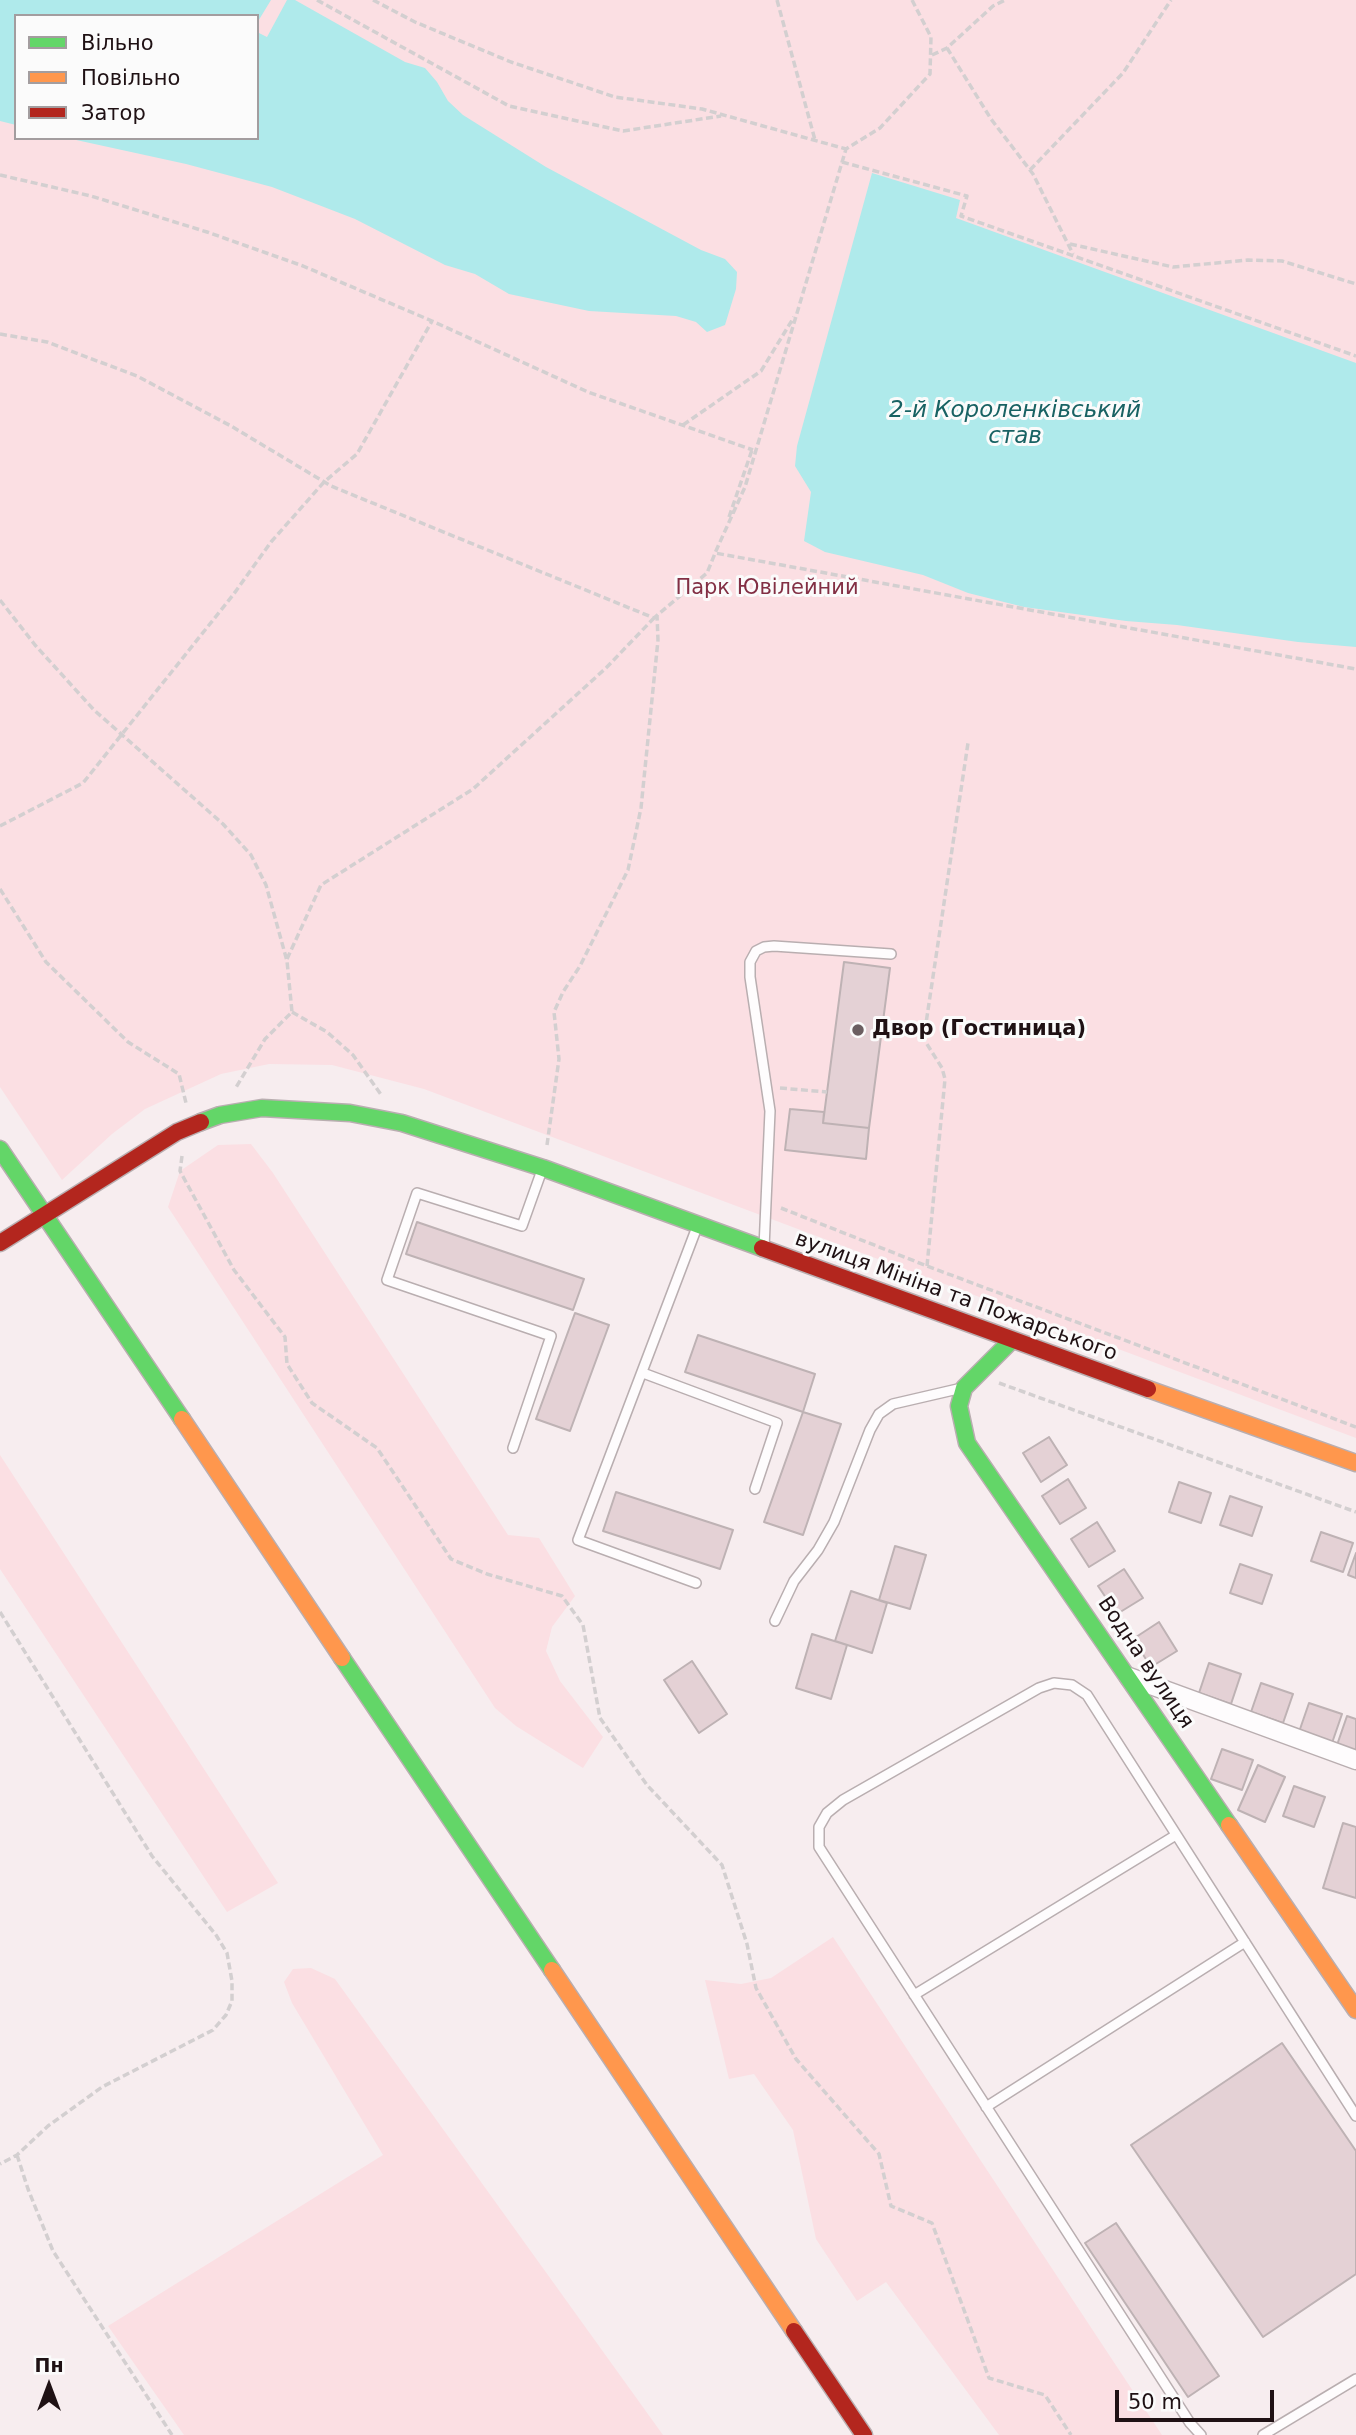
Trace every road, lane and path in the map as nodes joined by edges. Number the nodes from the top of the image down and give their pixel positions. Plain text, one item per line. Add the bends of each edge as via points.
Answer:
1 (317, 0) edge
2 (373, 0) edge
3 (778, 0) edge
4 (912, 0) edge
5 (1005, 0) edge
6 (1171, 0) edge
7 (947, 48) junction
8 (931, 56) junction
9 (725, 116) junction
10 (815, 140) junction
11 (846, 149) junction
12 (842, 162) junction
13 (1030, 170) junction
14 (0, 175) edge
15 (1070, 244) junction
16 (1074, 255) junction
17 (1356, 284) edge
18 (797, 311) junction
19 (432, 321) junction
20 (0, 334) edge
21 (1356, 356) edge
22 (683, 425) junction
23 (754, 450) junction
24 (324, 482) junction
25 (715, 553) junction
26 (0, 600) edge
27 (657, 615) junction
28 (1356, 669) edge
29 (121, 734) junction
30 (968, 743) dead end
31 (0, 826) edge
32 (0, 889) edge
33 (891, 954) dead end
34 (287, 961) junction
35 (292, 1012) junction
36 (767, 1087) junction
37 (827, 1092) dead end
38 (220, 1115) junction
39 (402, 1124) junction
40 (187, 1128) junction
41 (0, 1149) edge
42 (542, 1168) junction
43 (766, 1202) junction
44 (45, 1215) junction
45 (698, 1225) junction
46 (0, 1243) edge
47 (764, 1249) junction
48 (927, 1266) junction
49 (1012, 1340) junction
50 (643, 1373) junction
51 (977, 1375) junction
52 (964, 1388) junction
53 (1356, 1427) edge
54 (513, 1448) dead end
55 (1356, 1463) edge
56 (755, 1489) dead end
57 (1356, 1512) edge
58 (696, 1583) dead end
59 (0, 1612) edge
60 (775, 1621) dead end
61 (1129, 1677) junction
62 (1356, 1760) edge
63 (1176, 1835) junction
64 (1245, 1942) junction
65 (914, 1995) junction
66 (1356, 2010) edge
67 (986, 2107) junction
68 (1356, 2116) edge
69 (18, 2155) junction
70 (0, 2164) edge
71 (1356, 2379) edge
72 (172, 2435) edge
73 (864, 2435) edge
74 (1071, 2435) edge
75 (1201, 2435) edge
76 (1263, 2435) edge

1 - 9 path via 509,106 623,131
2 - 9 path via 510,62 615,97
3 - 10 path
4 - 8 path via 931,37
5 - 7 path
6 - 13 path via 1123,73
7 - 8 path
7 - 13 path via 991,119
8 - 11 path via 930,74 880,128
9 - 10 path
10 - 11 path
11 - 12 path
12 - 16 path via 967,196 961,216
12 - 18 path
13 - 15 path
14 - 19 path via 91,196 207,232 303,266
15 - 16 path
15 - 17 path via 1173,267 1282,261
16 - 21 path
18 - 22 path via 761,371
18 - 23 path
19 - 22 path via 588,392
19 - 24 path via 357,454
20 - 24 path via 47,342 137,376
22 - 23 path
23 - 25 path via 745,487
24 - 27 path via 525,567 654,618
24 - 29 path via 271,542
25 - 27 path via 708,573
25 - 28 path
26 - 29 path via 35,645
27 - 34 path via 473,789 321,885
27 - 42 path via 641,808 631,858 609,910 554,1012 559,1059
29 - 31 path via 83,783
29 - 34 path via 223,824 251,855 267,885
30 - 48 path via 925,1030 925,1041 945,1079
32 - 40 path via 46,962 128,1042 179,1074
33 - 36 lane via 775,946 756,951 750,977
34 - 35 path
35 - 38 path via 265,1039
35 - 39 path via 327,1032 353,1055
36 - 37 path
36 - 43 lane
38 - 39 street, вулиця Мініна та Пожарського via 290,1108 350,1113
38 - 40 street, вулиця Мініна та Пожарського
39 - 42 street, вулиця Мініна та Пожарського
40 - 44 street, вулиця Мініна та Пожарського
40 - 74 path via 180,1171 234,1270 285,1337 287,1364 312,1403 377,1448 451,1559 562,1596 583,1625 600,1718 647,1785 722,1865 757,1988 796,2059 879,2154 891,2206 932,2223 989,2378 1045,2395
41 - 44 street
42 - 45 street, вулиця Мініна та Пожарського
42 - 54 lane via 522,1226 417,1193 387,1280 551,1336
43 - 47 lane
43 - 48 path
44 - 46 street, вулиця Мініна та Пожарського
44 - 73 street
45 - 47 street, вулиця Мініна та Пожарського
45 - 50 lane
47 - 49 street, вулиця Мініна та Пожарського
48 - 53 path
49 - 51 street
49 - 55 street, вулиця Мініна та Пожарського
50 - 56 lane via 777,1423
50 - 58 lane via 578,1540
51 - 52 street
51 - 57 path
52 - 60 lane via 893,1404 879,1414 834,1522 794,1581
52 - 61 street, Водна вулиця via 959,1406 967,1443
59 - 69 path via 152,1856 227,1952 232,1981 232,2001 213,2030 102,2087 48,2126
61 - 62 street
61 - 66 street, Водна вулиця
63 - 64 lane
63 - 65 lane
63 - 65 lane via 1087,1695 1072,1685 1054,1683 843,1800 819,1827 819,1847
64 - 67 lane
64 - 68 lane
65 - 67 lane
67 - 75 lane
69 - 70 path
69 - 72 path via 53,2251
71 - 76 lane

